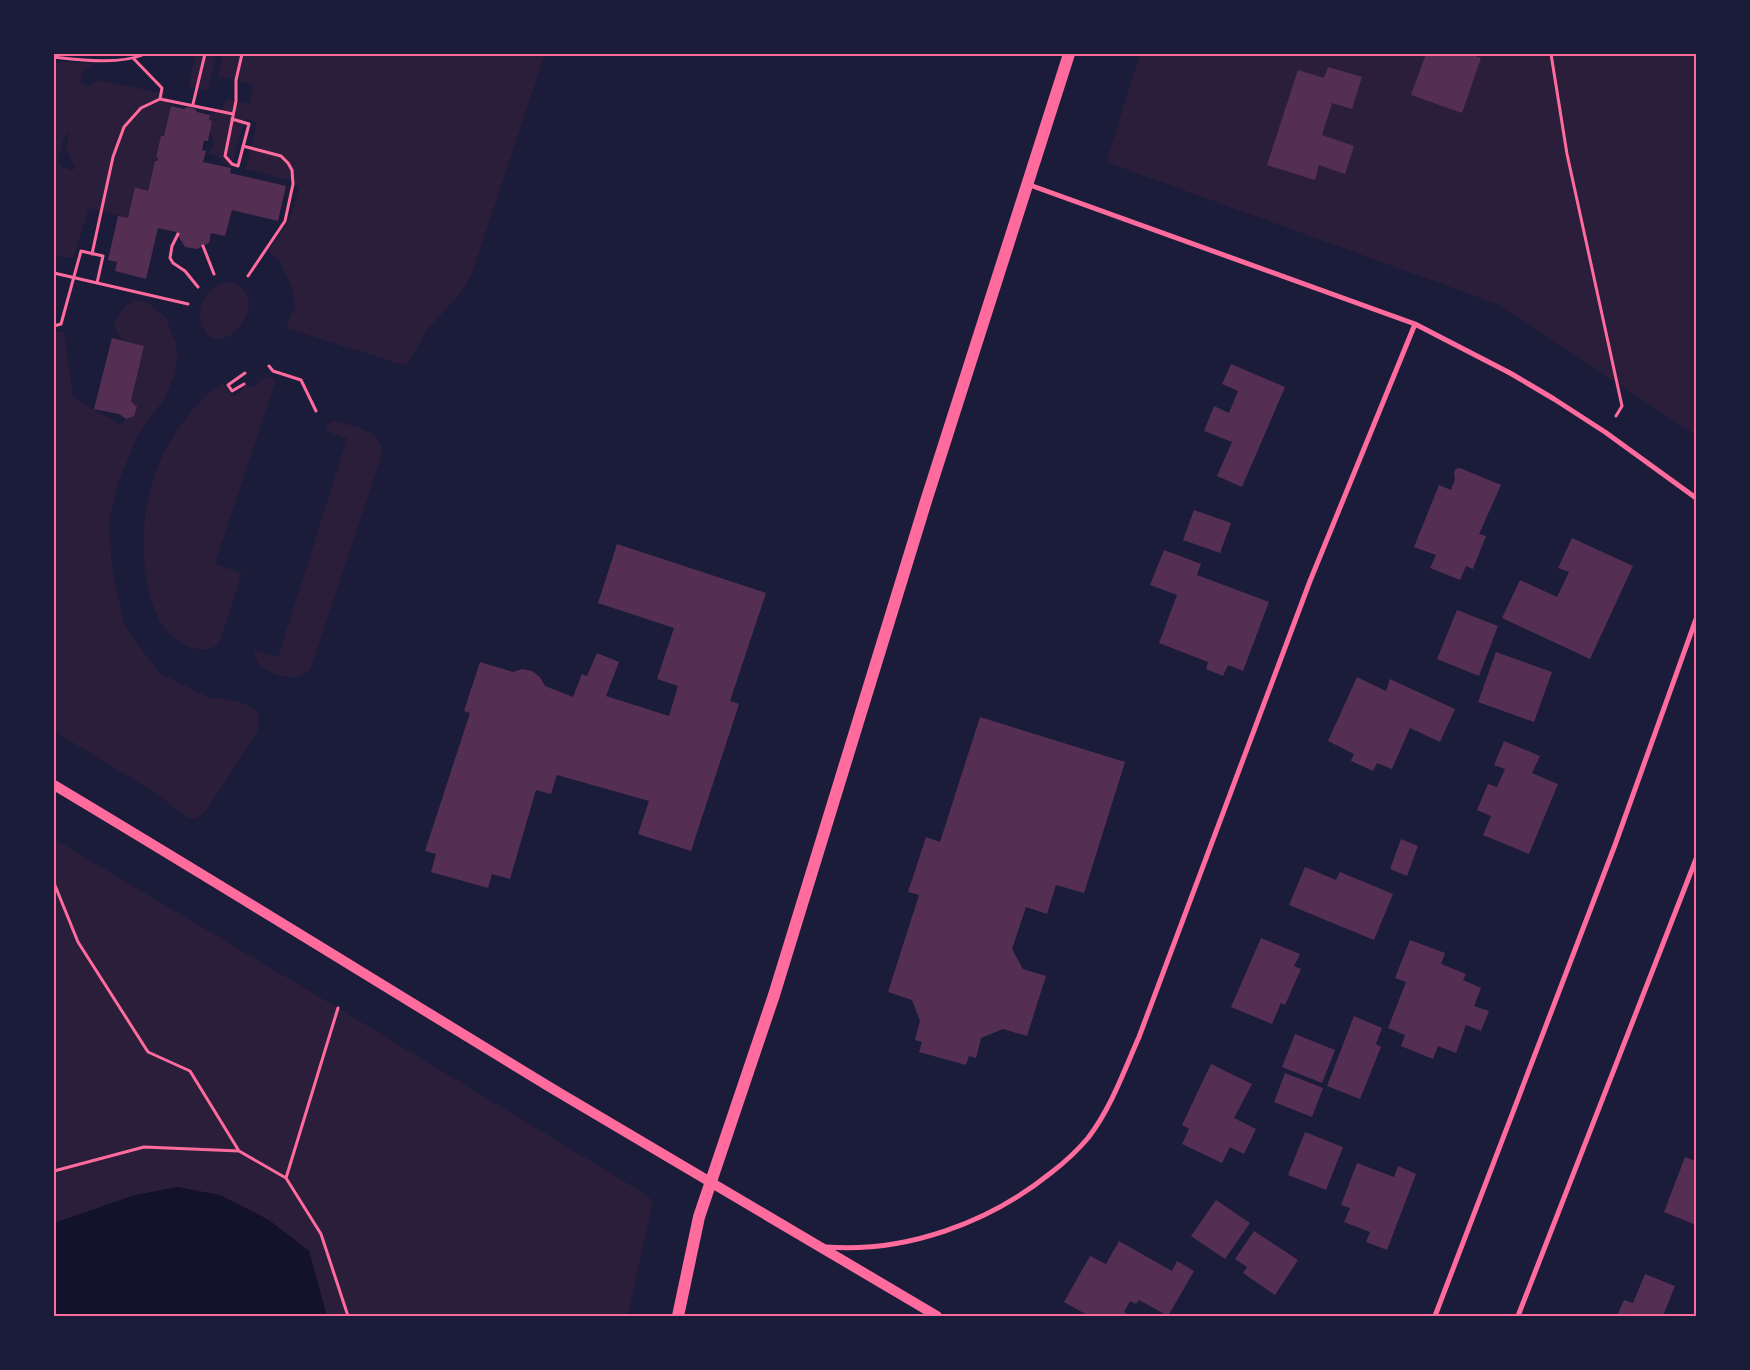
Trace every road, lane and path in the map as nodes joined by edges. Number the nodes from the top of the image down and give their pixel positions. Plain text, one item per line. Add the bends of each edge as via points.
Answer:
1 (145, 54) edge
2 (205, 54) edge
3 (242, 54) edge
4 (1069, 54) edge
5 (1551, 54) edge
6 (54, 57) edge
7 (134, 59) junction
8 (160, 99) junction
9 (193, 104) junction
10 (233, 114) junction
11 (232, 119) junction
12 (243, 146) junction
13 (1027, 184) junction
14 (178, 234) dead end
15 (203, 246) dead end
16 (92, 254) junction
17 (54, 273) edge
18 (214, 274) dead end
19 (248, 276) dead end
20 (73, 278) junction
21 (97, 283) junction
22 (198, 287) dead end
23 (188, 304) dead end
24 (1414, 324) junction
25 (54, 326) edge
26 (270, 366) dead end
27 (245, 373) dead end
28 (244, 384) dead end
29 (316, 411) dead end
30 (1605, 432) junction
31 (1696, 498) edge
32 (1696, 619) edge
33 (54, 785) edge
34 (1696, 859) edge
35 (1691, 874) junction
36 (1696, 878) edge
37 (54, 883) edge
38 (338, 1008) dead end
39 (239, 1151) junction
40 (54, 1171) edge
41 (286, 1178) junction
42 (710, 1181) junction
43 (820, 1246) junction
44 (348, 1316) edge
45 (678, 1316) edge
46 (937, 1316) edge
47 (1435, 1316) edge
48 (1518, 1316) edge

1 - 7 path
2 - 9 path
3 - 10 path
4 - 13 main road
5 - 30 path via 1567,154 1622,406
6 - 7 path
7 - 8 path via 162,88
8 - 9 path
8 - 16 path via 142,108 124,128 113,158
9 - 10 path
10 - 11 path
11 - 12 path via 249,124
11 - 12 path via 225,156 232,164 238,166
12 - 19 path via 281,156 292,170 293,184 285,221
13 - 24 street
13 - 42 main road via 774,995
14 - 22 path via 170,258
15 - 18 path
16 - 20 path via 81,251
16 - 21 path via 103,256
17 - 20 path
20 - 21 path
20 - 25 path via 61,324
21 - 23 path
24 - 30 street via 1510,373
24 - 43 street via 1310,581 1139,1036 1108,1106 1088,1138 1051,1173 1017,1198 969,1222 922,1237 874,1247
26 - 29 path via 273,371 301,380
27 - 28 path via 228,385 232,391
30 - 31 street
32 - 47 street via 1615,844
33 - 42 main road
34 - 35 street
35 - 36 street
35 - 48 street
37 - 39 path via 78,942 148,1052 190,1071
38 - 41 path
39 - 40 path via 144,1148
39 - 41 path
41 - 44 path via 321,1234
42 - 43 main road
42 - 45 main road
43 - 46 main road

